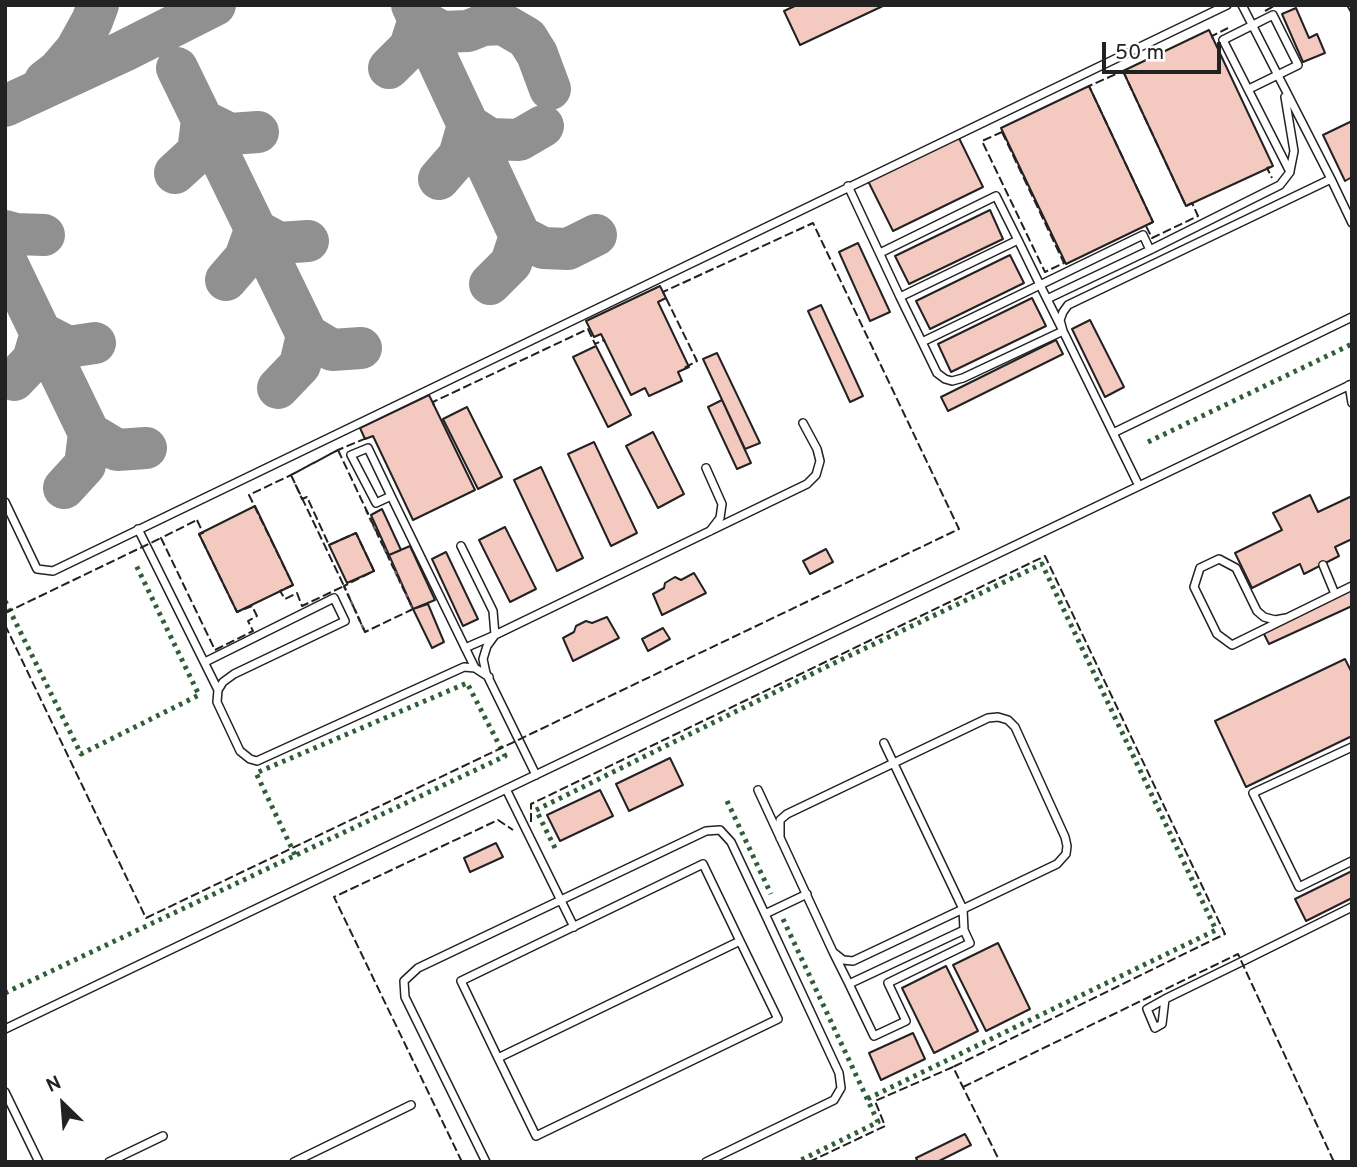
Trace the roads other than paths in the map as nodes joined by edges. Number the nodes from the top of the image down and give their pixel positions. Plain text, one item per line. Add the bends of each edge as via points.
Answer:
1 (1227, 5) edge
2 (1242, 5) edge
3 (1253, 26) junction
4 (1279, 77) junction
5 (1249, 89) junction
6 (1290, 172) junction
7 (1331, 179) junction
8 (848, 187) junction
9 (1352, 223) edge
10 (1018, 240) junction
11 (1150, 250) junction
12 (880, 253) junction
13 (1040, 285) junction
14 (900, 296) junction
15 (1047, 299) junction
16 (1352, 317) edge
17 (1063, 331) junction
18 (922, 342) junction
19 (1350, 384) edge
20 (1352, 403) edge
21 (803, 423) dead end
22 (1113, 433) junction
23 (706, 468) dead end
24 (1139, 486) junction
25 (391, 496) junction
26 (5, 502) edge
27 (138, 529) junction
28 (710, 531) junction
29 (461, 546) dead end
30 (1323, 565) dead end
31 (1352, 586) edge
32 (1335, 594) junction
33 (1286, 618) junction
34 (495, 635) junction
35 (465, 648) junction
36 (205, 662) junction
37 (475, 668) junction
38 (489, 677) junction
39 (218, 690) junction
40 (884, 743) dead end
41 (1352, 747) edge
42 (895, 762) junction
43 (536, 775) junction
44 (506, 789) junction
45 (758, 790) dead end
46 (780, 838) junction
47 (1352, 861) edge
48 (807, 894) junction
49 (561, 900) junction
50 (1352, 907) edge
51 (963, 909) junction
52 (765, 914) junction
53 (574, 927) junction
54 (964, 930) junction
55 (740, 941) junction
56 (833, 952) junction
57 (849, 984) junction
58 (1165, 999) dead end
59 (5, 1029) edge
60 (498, 1058) junction
61 (5, 1092) edge
62 (411, 1105) dead end
63 (163, 1136) dead end
64 (39, 1162) edge
65 (109, 1162) edge
66 (294, 1162) edge
67 (486, 1162) edge
68 (706, 1162) edge

1 - 8 lane
2 - 3 lane
3 - 4 lane
3 - 4 lane via 1273,15 1286,40 1298,65
3 - 5 lane via 1223,40
4 - 5 lane
4 - 6 lane via 1292,129
4 - 7 lane
5 - 6 lane
6 - 11 lane via 1280,184
7 - 9 lane
7 - 17 lane via 1068,305 1060,320
8 - 12 lane
8 - 27 lane
10 - 12 lane via 996,196
10 - 13 lane
10 - 14 lane
11 - 13 lane via 1143,235
11 - 15 lane
12 - 14 lane
13 - 15 lane
13 - 18 lane
14 - 18 lane
15 - 17 lane
16 - 22 lane
17 - 18 lane via 952,381 937,373
17 - 22 lane
19 - 20 lane
19 - 24 lane
21 - 28 lane via 817,449 816,475 807,484
22 - 24 lane
23 - 28 lane via 722,504
24 - 43 lane
25 - 25 lane via 368,448 351,455 376,503
25 - 35 lane
26 - 27 lane via 37,569 52,571
27 - 36 lane
28 - 34 lane
29 - 34 lane via 493,611
30 - 32 lane
31 - 32 lane
32 - 33 lane
33 - 33 lane via 1264,617 1236,568 1219,559 1200,568 1194,587 1217,634 1231,645
34 - 35 lane
34 - 38 lane via 483,659
35 - 37 lane
36 - 39 lane
36 - 39 lane via 334,598 345,621 234,674
37 - 38 lane
37 - 39 lane via 464,667 257,761 240,751 217,702
38 - 43 lane
40 - 42 lane
41 - 47 lane via 1253,793 1299,887
42 - 46 lane via 788,814 780,820
42 - 51 lane
42 - 51 lane via 989,718 1009,720 1015,727 1065,837 1066,854 1057,864
43 - 44 lane
44 - 49 lane
44 - 59 lane
45 - 46 lane
46 - 48 lane
48 - 52 lane
48 - 56 lane
49 - 52 lane via 706,831 720,830 731,842
49 - 53 lane
49 - 67 lane via 418,968 404,981 405,997
50 - 58 lane
51 - 54 lane
51 - 56 lane via 853,961 842,960
52 - 68 lane via 839,1073 841,1088 834,1101
53 - 55 lane via 703,864
53 - 60 lane via 461,981
54 - 57 lane
54 - 57 lane via 970,943 888,983 906,1021 874,1036
55 - 60 lane
55 - 60 lane via 778,1019 536,1136
56 - 57 lane
61 - 64 lane
62 - 66 lane
63 - 65 lane

